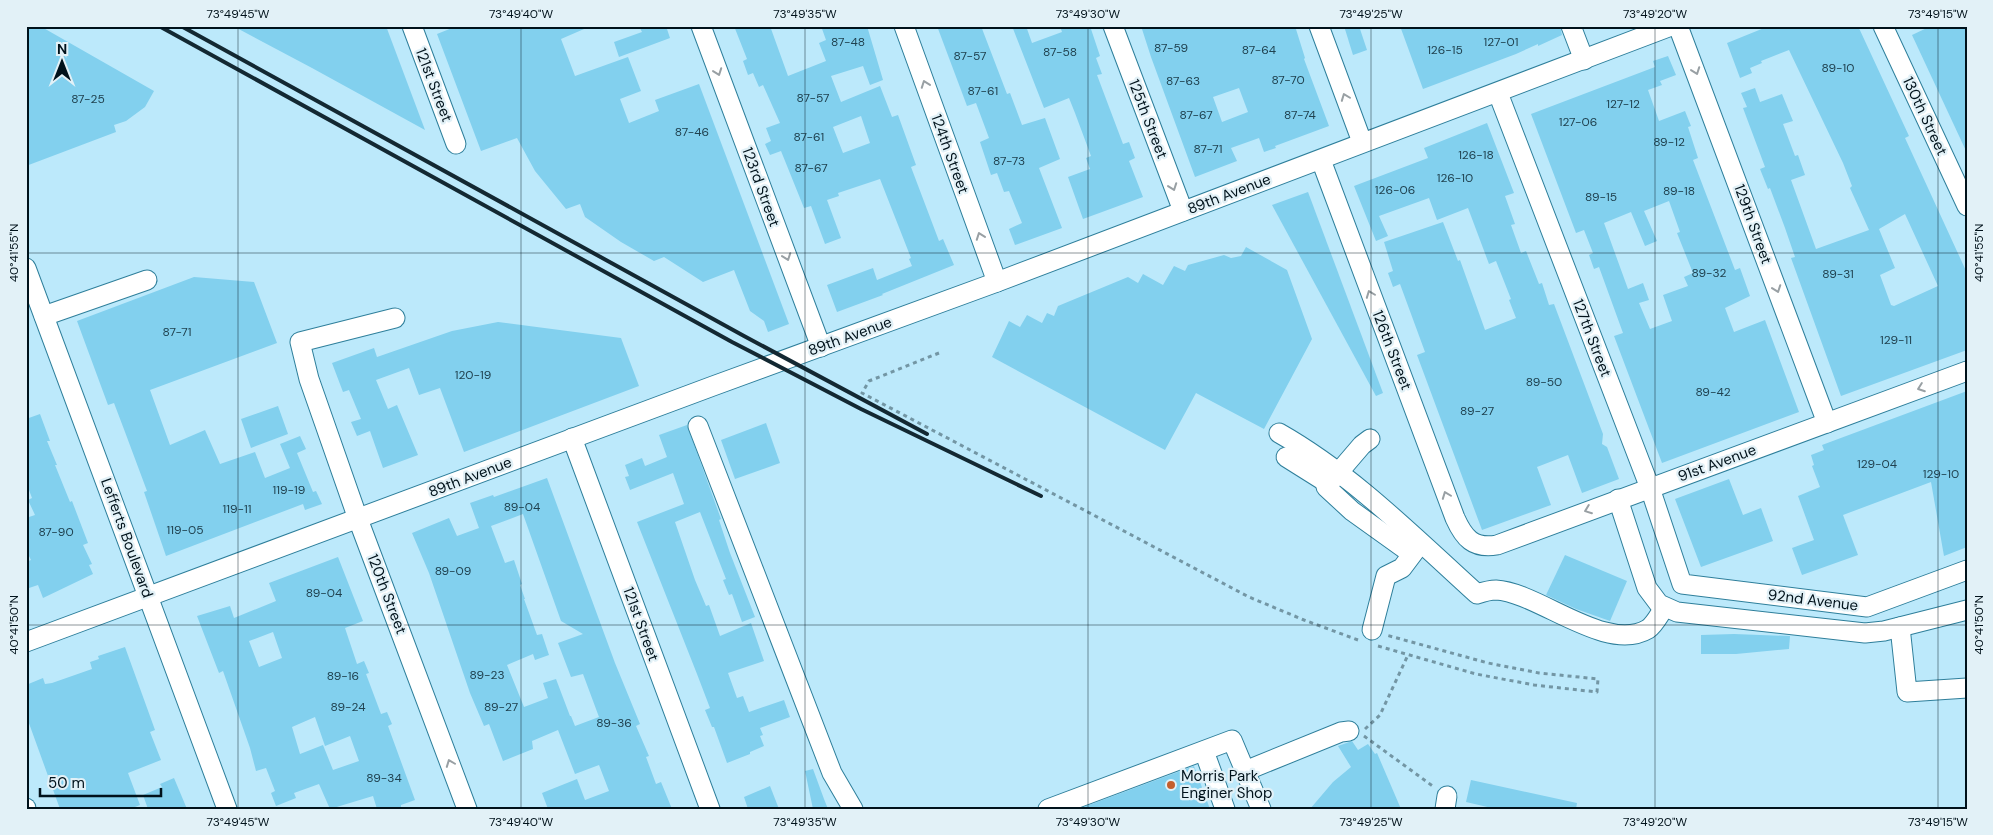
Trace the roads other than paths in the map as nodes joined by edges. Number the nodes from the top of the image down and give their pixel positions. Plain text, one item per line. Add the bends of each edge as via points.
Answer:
1 (412, 26) edge
2 (701, 26) edge
3 (904, 26) edge
4 (1113, 26) edge
5 (1319, 26) edge
6 (1571, 26) edge
7 (1671, 26) edge
8 (1678, 26) edge
9 (1885, 27) edge
10 (1584, 60) junction
11 (1498, 93) junction
12 (1362, 142) junction
13 (456, 144) dead end
14 (1321, 160) junction
15 (1965, 197) edge
16 (1183, 211) junction
17 (26, 268) edge
18 (147, 280) dead end
19 (997, 282) junction
20 (44, 316) junction
21 (395, 318) dead end
22 (821, 347) junction
23 (1967, 371) edge
24 (1827, 423) junction
25 (698, 426) dead end
26 (1279, 433) dead end
27 (572, 438) junction
28 (1370, 439) dead end
29 (1286, 457) dead end
30 (1334, 478) junction
31 (1650, 488) junction
32 (1618, 499) junction
33 (358, 518) junction
34 (1468, 539) joint
35 (1417, 548) junction
36 (1967, 570) edge
37 (1682, 584) joint
38 (148, 596) junction
39 (1664, 608) junction
40 (1967, 610) edge
41 (1900, 627) junction
42 (1370, 639) road end
43 (26, 642) edge
44 (1967, 688) edge
45 (1349, 730) dead end
46 (1204, 751) junction
47 (1245, 771) junction
48 (227, 809) edge
49 (467, 809) edge
50 (710, 809) edge
51 (853, 809) edge
52 (1048, 809) edge
53 (1225, 809) edge
54 (1261, 809) edge

1 - 13 street, 121st Street
2 -> 22 street, 123rd Street
19 -> 3 street, 124th Street
4 -> 16 street, 125th Street
12 -> 5 street
6 - 10 street
7 - 10 street, 89th Avenue
8 -> 24 street, 129th Street
9 - 15 street, 130th Street
10 - 11 street, 89th Avenue
11 - 12 street, 89th Avenue
11 - 31 street, 127th Street
12 - 14 street, 89th Avenue
14 - 16 street, 89th Avenue
34 -> 14 street, 126th Street via 1455,518
16 - 19 street, 89th Avenue
17 - 20 street, Lefferts Boulevard
18 - 20 street
19 - 22 street, 89th Avenue
20 - 38 street, Lefferts Boulevard
21 - 33 street, 120th Street via 300,342 309,379
22 - 27 street, 89th Avenue
23 -> 24 street, 91st Avenue
24 - 31 street, 91st Avenue
25 - 51 street via 836,783
26 - 30 street via 1310,451
27 - 33 street, 89th Avenue
27 - 50 street, 121st Street
28 - 30 street
29 - 30 street
30 - 35 street
31 - 32 street, 91st Avenue
31 - 37 street, 127th Street
32 -> 34 street, 91st Avenue via 1497,545 1480,545
32 - 39 street via 1647,588
33 - 38 street, 89th Avenue
49 -> 33 street, 120th Street
35 - 39 street via 1477,594 1492,590 1513,594 1616,634 1628,635 1648,628
35 - 42 street via 1402,568 1384,579
36 - 37 street, 92nd Avenue via 1867,607
38 - 43 street, 89th Avenue
38 - 48 street, Lefferts Boulevard
39 - 41 street via 1685,614 1851,632
40 - 41 street
41 - 44 street via 1907,692
45 - 47 street
46 - 47 street via 1232,740
46 - 52 street
46 - 53 street
47 - 54 street

